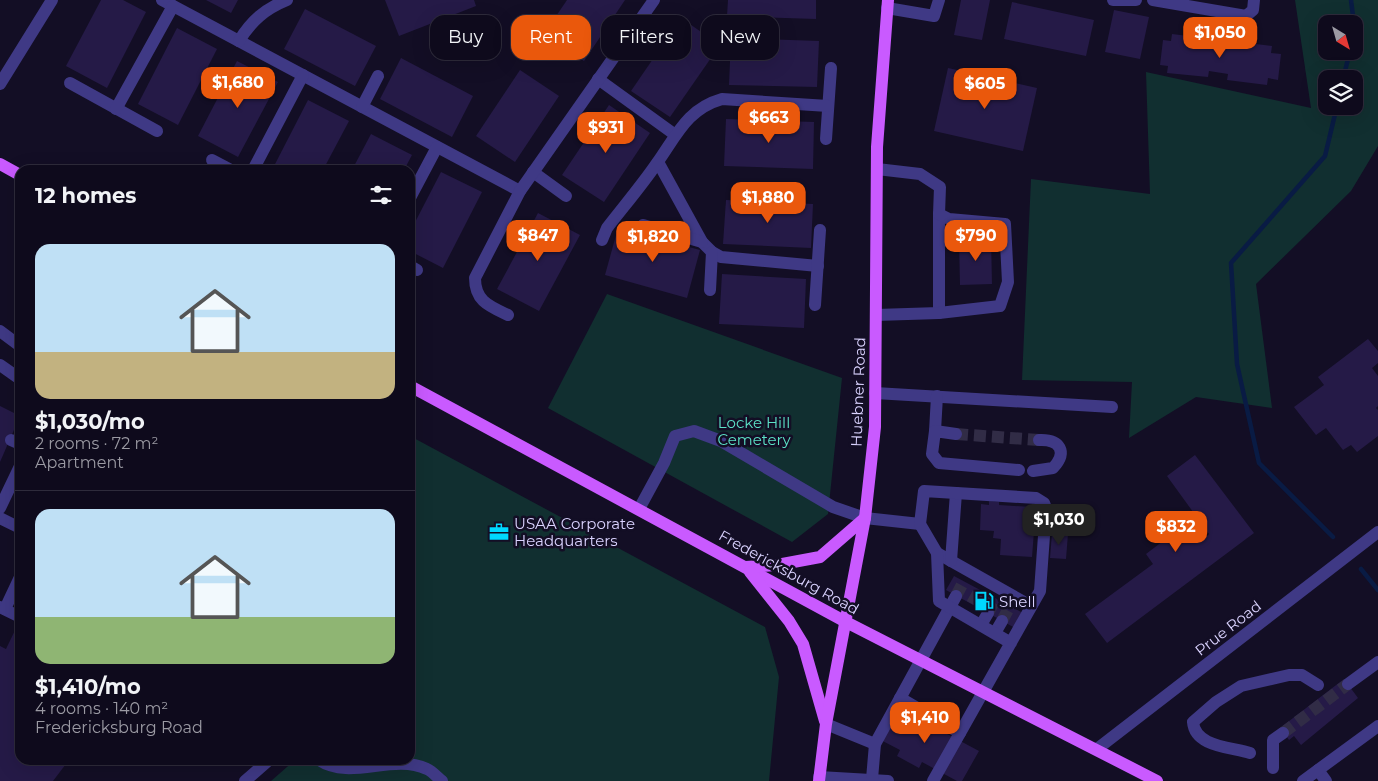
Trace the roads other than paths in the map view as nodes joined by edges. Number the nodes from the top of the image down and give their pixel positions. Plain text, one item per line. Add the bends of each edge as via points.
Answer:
1 (52, 0) edge
2 (287, 0) edge
3 (654, 0) edge
4 (939, 0) edge
5 (1113, 0) edge
6 (1136, 0) edge
7 (1152, 0) edge
8 (1254, 0) edge
9 (167, 3) edge
10 (888, 4) edge
11 (239, 41) junction
12 (831, 68) dead end
13 (303, 76) junction
14 (378, 76) dead end
15 (598, 79) junction
16 (0, 84) edge
17 (70, 84) dead end
18 (828, 106) junction
19 (362, 107) junction
20 (116, 109) junction
21 (157, 131) dead end
22 (674, 134) junction
23 (826, 139) dead end
24 (437, 147) junction
25 (212, 160) dead end
26 (658, 162) junction
27 (0, 164) edge
28 (222, 165) edge
29 (256, 165) edge
30 (877, 169) junction
31 (15, 172) edge
32 (533, 172) junction
33 (415, 189) edge
34 (520, 191) junction
35 (566, 196) dead end
36 (939, 214) junction
37 (643, 225) dead end
38 (820, 230) dead end
39 (602, 240) dead end
40 (702, 242) junction
41 (712, 252) junction
42 (818, 266) junction
43 (710, 290) dead end
44 (815, 305) dead end
45 (939, 313) junction
46 (508, 315) dead end
47 (876, 315) junction
48 (0, 331) edge
49 (15, 342) edge
50 (0, 365) edge
51 (15, 376) edge
52 (415, 389) edge
53 (876, 393) junction
54 (937, 396) junction
55 (1112, 407) dead end
56 (935, 431) junction
57 (956, 434) tunnel mouth
58 (1039, 440) tunnel mouth
59 (1019, 470) dead end
60 (1033, 471) dead end
61 (15, 476) edge
62 (956, 493) junction
63 (0, 508) edge
64 (639, 509) junction
65 (0, 518) edge
66 (865, 518) junction
67 (920, 524) junction
68 (15, 526) edge
69 (1378, 532) edge
70 (937, 553) junction
71 (951, 561) junction
72 (746, 567) junction
73 (15, 585) edge
74 (956, 596) tunnel mouth
75 (972, 604) tunnel mouth
76 (1031, 606) junction
77 (950, 607) junction
78 (2, 608) edge
79 (988, 613) tunnel mouth
80 (15, 614) edge
81 (965, 616) junction
82 (1002, 620) tunnel mouth
83 (846, 622) junction
84 (981, 625) junction
85 (995, 633) junction
86 (1011, 642) junction
87 (922, 660) junction
88 (1378, 662) edge
89 (1348, 684) tunnel mouth
90 (1318, 685) dead end
91 (984, 692) junction
92 (900, 698) junction
93 (826, 724) junction
94 (1378, 726) edge
95 (1283, 732) tunnel mouth
96 (960, 733) junction
97 (875, 744) junction
98 (1097, 749) junction
99 (1250, 753) dead end
100 (263, 765) edge
101 (334, 765) edge
102 (372, 765) edge
103 (413, 765) edge
104 (1273, 768) dead end
105 (1318, 770) junction
106 (819, 779) edge
107 (872, 779) junction
108 (245, 781) edge
109 (442, 781) edge
110 (888, 781) edge
111 (933, 781) edge
112 (1157, 781) edge
113 (1303, 781) edge
114 (1326, 781) edge

1 - 16 street
2 - 11 street via 272,6 252,22
3 - 15 street
4 - 10 street via 934,16
5 - 6 street
7 - 8 street via 1246,16 1253,10
9 - 11 street
9 - 20 street
10 - 30 main road, Huebner Road
11 - 13 street
12 - 18 street
13 - 19 street
13 - 29 street
14 - 19 street
15 - 22 street
15 - 32 street
17 - 20 street
18 - 22 street via 722,99 706,104
18 - 23 street
19 - 24 street
20 - 21 street
22 - 26 street
24 - 33 street
24 - 34 street
25 - 28 street
26 - 39 street via 607,228
26 - 40 street
27 - 31 main road
30 - 36 street via 920,174 940,187
30 - 47 main road, Huebner Road
32 - 34 street
32 - 35 street
34 - 46 street via 476,278 475,289 479,298
36 - 45 street
36 - 45 street via 949,219 1005,224 1008,282 1000,306
37 - 40 street
38 - 42 street
40 - 41 street
41 - 42 street via 721,257
41 - 43 street
42 - 44 street
45 - 47 street
47 - 53 main road, Huebner Road
48 - 49 street
50 - 51 street
52 - 64 main road, Fredericksburg Road
53 - 54 street
53 - 66 main road, Huebner Road
54 - 55 street
54 - 56 street
56 - 57 street
56 - 59 street via 932,454 939,463
58 - 60 street via 1057,443 1060,458 1053,468
61 - 63 street
62 - 67 street via 924,491
62 - 71 street
62 - 76 street via 1036,498 1044,503 1040,592
64 - 66 street via 664,464 675,436 694,431 721,441 833,507
64 - 72 main road, Fredericksburg Road
65 - 68 street
66 - 67 street
66 - 72 main road via 820,557
66 - 83 main road, Huebner Road
67 - 70 street
69 - 98 street, Prue Road
70 - 71 street
70 - 77 street via 939,601
71 - 76 street via 966,576 1012,602
72 - 83 main road, Fredericksburg Road
72 - 93 main road via 789,620 803,644
73 - 78 street
74 - 77 street
75 - 81 street
76 - 86 street
77 - 81 street
77 - 87 street
78 - 80 street
79 - 84 street
81 - 84 street
82 - 85 street
83 - 87 main road, Fredericksburg Road
83 - 93 main road, Huebner Road
84 - 85 street
85 - 86 street
86 - 91 street
87 - 91 main road, Fredericksburg Road
87 - 92 street
88 - 89 street
90 - 99 street via 1296,675 1241,686 1193,722 1198,736 1204,741
91 - 96 street
91 - 98 main road, Fredericksburg Road
92 - 96 street
92 - 97 street
93 - 97 street
93 - 106 main road, Huebner Road
94 - 105 street
95 - 104 street via 1273,740
96 - 111 street
97 - 107 street
98 - 112 main road, Fredericksburg Road
100 - 108 street
101 - 102 street via 343,768
103 - 109 street via 427,769
105 - 113 street
105 - 114 street
106 - 107 street
107 - 110 street

